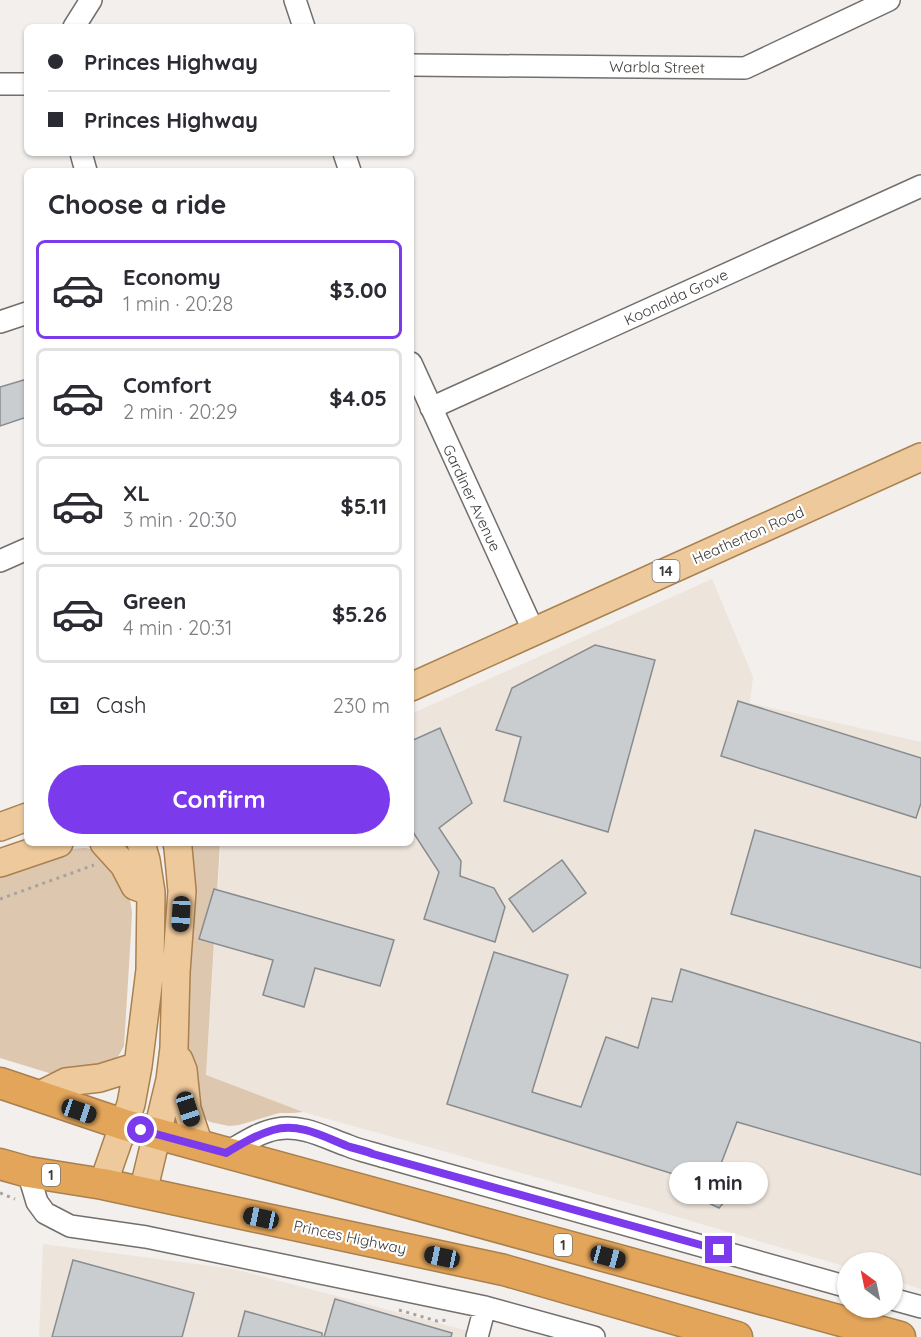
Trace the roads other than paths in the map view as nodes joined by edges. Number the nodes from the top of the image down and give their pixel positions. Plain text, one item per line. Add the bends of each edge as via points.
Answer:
1 (91, 0) edge
2 (296, 0) edge
3 (889, 0) edge
4 (76, 24) edge
5 (303, 24) edge
6 (414, 65) edge
7 (0, 84) edge
8 (24, 84) edge
9 (921, 186) edge
10 (24, 314) edge
11 (0, 322) edge
12 (414, 373) edge
13 (431, 408) junction
14 (921, 457) edge
15 (24, 550) edge
16 (0, 561) edge
17 (534, 632) junction
18 (414, 686) edge
19 (24, 818) edge
20 (0, 827) edge
21 (49, 846) edge
22 (142, 846) edge
23 (178, 846) edge
24 (109, 848) edge
25 (0, 863) edge
26 (151, 892) junction
27 (174, 1048) junction
28 (138, 1066) junction
29 (0, 1083) edge
30 (38, 1096) junction
31 (124, 1125) junction
32 (157, 1134) junction
33 (212, 1149) junction
34 (14, 1168) edge
35 (103, 1184) junction
36 (143, 1192) junction
37 (837, 1284) edge
38 (903, 1302) edge
39 (485, 1307) junction
40 (921, 1307) edge
41 (477, 1337) edge
42 (594, 1337) edge
43 (737, 1337) edge
44 (900, 1337) edge

1 - 4 street
2 - 5 street
3 - 6 street, Warbla Street via 745,68
7 - 8 street
9 - 13 street, Koonalda Grove
10 - 11 street
12 - 13 street, Gardiner Avenue
13 - 17 street, Gardiner Avenue
14 - 17 main road, Heatherton Road / 14
15 - 16 street
17 - 18 main road, Heatherton Road / 14
19 - 20 main road
21 - 25 main road
22 - 26 main road
23 - 27 main road via 182,891
24 - 26 main road via 135,886
26 - 28 main road via 150,970
27 - 32 main road via 171,1080
27 - 33 main road via 183,1070 188,1109
28 - 30 main road via 100,1078 66,1082
28 - 31 main road
29 - 30 highway, 1
30 - 31 highway, 1
31 - 32 highway, 1
31 - 35 main road
32 - 33 highway, 1
32 - 36 main road
33 - 37 street via 274,1129 309,1131 361,1150
33 - 44 highway, 1
34 - 35 highway, Princes Highway / 1
34 - 39 street, Princes Highway via 45,1213 70,1226 146,1237
35 - 36 highway, Princes Highway / 1
36 - 43 highway, Princes Highway / 1 via 504,1270
38 - 40 street
39 - 41 street
39 - 42 street, Princes Highway

